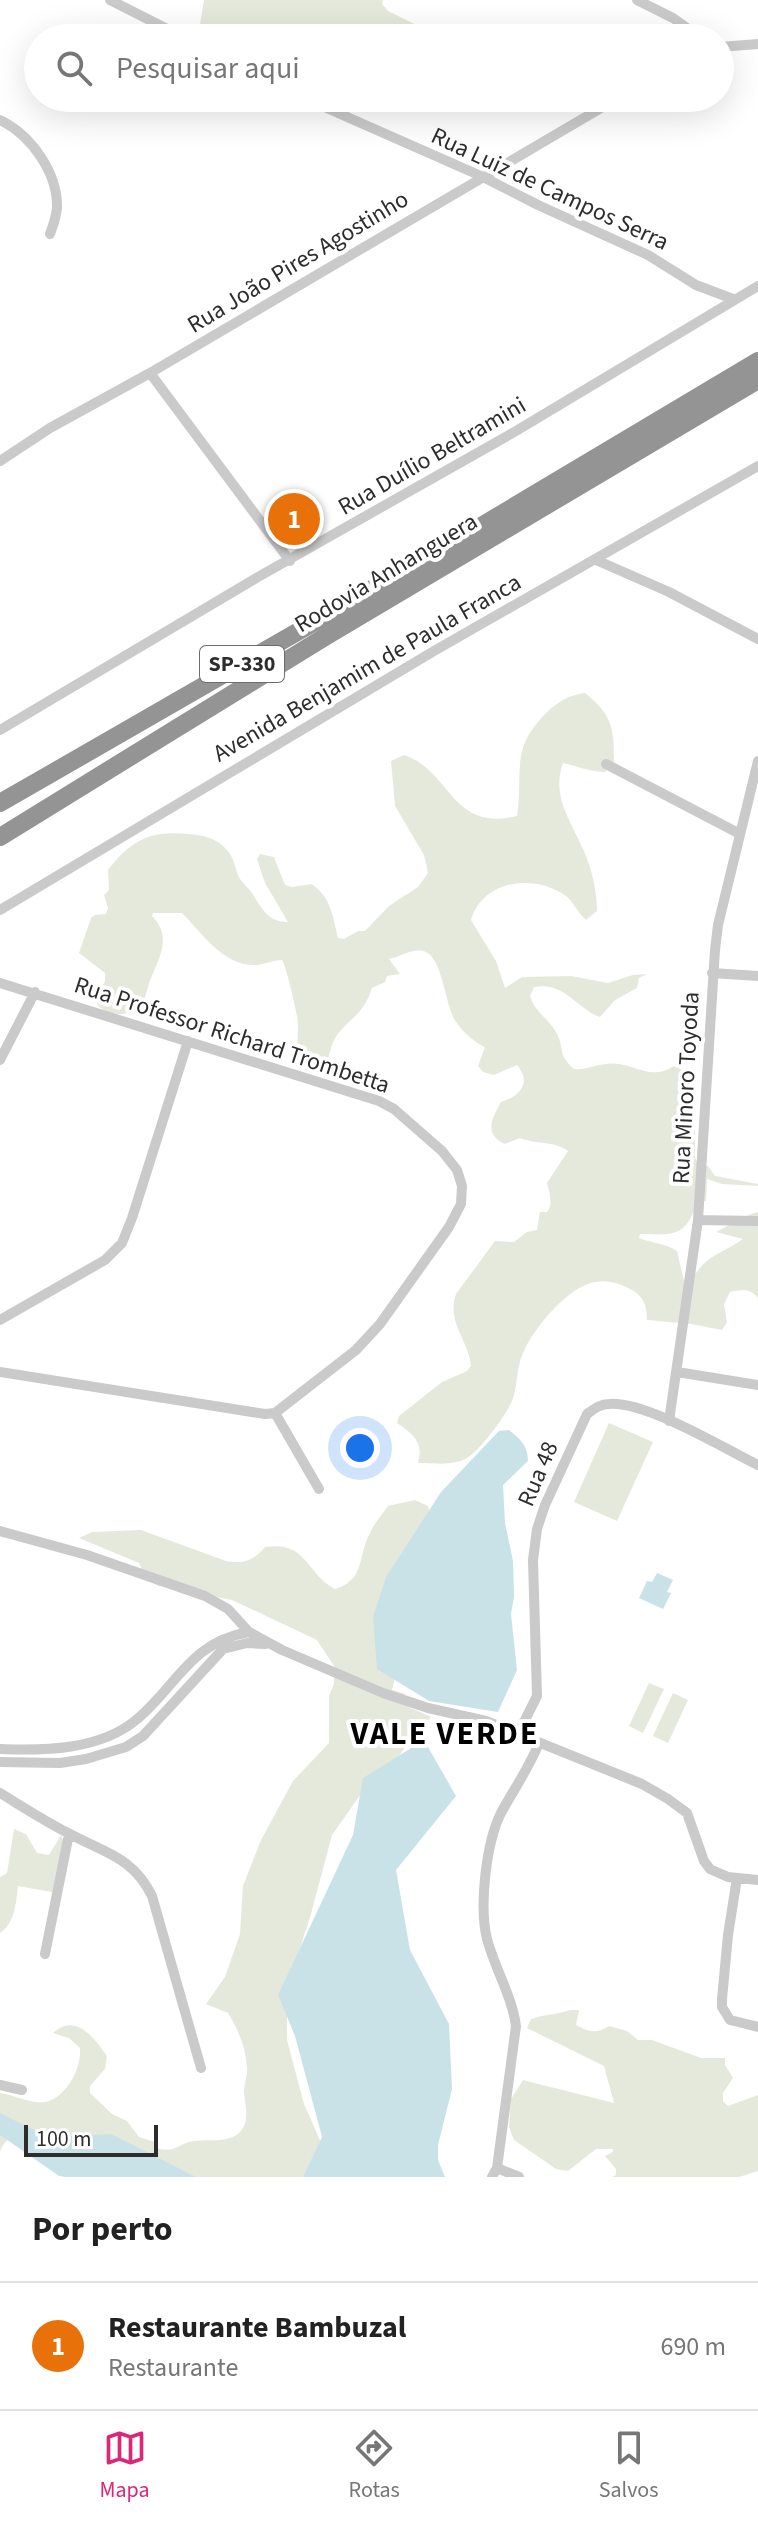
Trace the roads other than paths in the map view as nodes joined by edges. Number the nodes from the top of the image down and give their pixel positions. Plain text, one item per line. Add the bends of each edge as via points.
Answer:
1 (110, 0) edge
2 (637, 0) edge
3 (157, 24) edge
4 (681, 24) edge
5 (758, 44) edge
6 (734, 46) edge
7 (336, 112) edge
8 (593, 112) edge
9 (0, 120) edge
10 (481, 176) junction
11 (50, 234) dead end
12 (758, 286) edge
13 (733, 299) junction
14 (758, 361) edge
15 (150, 373) junction
16 (758, 380) edge
17 (0, 461) edge
18 (758, 466) edge
19 (596, 560) junction
20 (290, 561) junction
21 (758, 639) edge
22 (0, 730) edge
23 (758, 761) edge
24 (606, 764) dead end
25 (0, 803) edge
26 (740, 834) junction
27 (0, 837) edge
28 (0, 910) edge
29 (712, 973) junction
30 (758, 976) edge
31 (0, 983) edge
32 (35, 992) junction
33 (188, 1041) junction
34 (0, 1060) edge
35 (698, 1220) junction
36 (758, 1221) edge
37 (0, 1320) edge
38 (0, 1372) edge
39 (677, 1372) junction
40 (758, 1385) edge
41 (275, 1413) junction
42 (669, 1421) junction
43 (758, 1465) edge
44 (319, 1489) dead end
45 (0, 1531) edge
46 (249, 1632) junction
47 (274, 1645) junction
48 (518, 1734) junction
49 (539, 1743) junction
50 (0, 1749) edge
51 (0, 1762) edge
52 (0, 1793) edge
53 (69, 1834) junction
54 (737, 1878) junction
55 (758, 1880) edge
56 (45, 1954) dead end
57 (758, 2027) edge
58 (201, 2068) dead end
59 (0, 2085) edge
60 (22, 2090) dead end
61 (494, 2172) edge
62 (519, 2177) edge

1 - 3 street
2 - 4 street
5 - 6 street
7 - 10 street, Rua Luiz de Campos Serra
8 - 10 street, Rua João Pires Agostinho
9 - 11 street via 21,132 50,176 57,211
10 - 13 street, Rua Luiz de Campos Serra
10 - 15 street, Rua João Pires Agostinho
12 - 13 street, Rua Duílio Beltramini
13 - 20 street, Rua Duílio Beltramini
14 - 25 highway, Rodovia Anhanguera / SP-330
15 - 17 street, Rua João Pires Agostinho
15 - 20 street
16 - 27 highway, Rodovia Anhanguera / SP-330
18 - 19 street, Avenida Benjamim de Paula Franca
19 - 21 street
19 - 28 street, Avenida Benjamim de Paula Franca
20 - 22 street, Rua Duílio Beltramini
23 - 26 street, Rua Minoro Toyoda
24 - 26 street
26 - 29 street, Rua Minoro Toyoda
29 - 30 street
29 - 35 street, Rua Minoro Toyoda
31 - 32 street, Rua Professor Richard Trombetta
32 - 33 street, Rua Professor Richard Trombetta
32 - 34 street
33 - 37 street via 122,1243 105,1260
33 - 41 street, Rua Professor Richard Trombetta via 387,1105 442,1151 462,1186 461,1204 449,1227 380,1324 356,1350
35 - 36 street
35 - 39 street, Rua Minoro Toyoda
38 - 41 street
39 - 40 street
39 - 42 street, Rua Minoro Toyoda
41 - 44 street
42 - 43 street, Rua 48
42 - 48 street, Rua 48 via 608,1404 587,1414 537,1529 537,1696
45 - 46 street via 205,1596 228,1609
46 - 47 street
46 - 50 street via 215,1642 136,1721 116,1734 68,1747
47 - 48 street via 383,1693
47 - 51 street via 247,1643 223,1649 143,1736 126,1747 60,1763
48 - 49 street
49 - 54 street via 668,1799 687,1813 710,1869
49 - 61 street via 500,1816 485,1888 487,1938 516,2026
52 - 53 street
53 - 56 street
53 - 58 street via 121,1858 145,1883
54 - 55 street
54 - 57 street via 722,2007 730,2020
59 - 60 street
61 - 62 street

